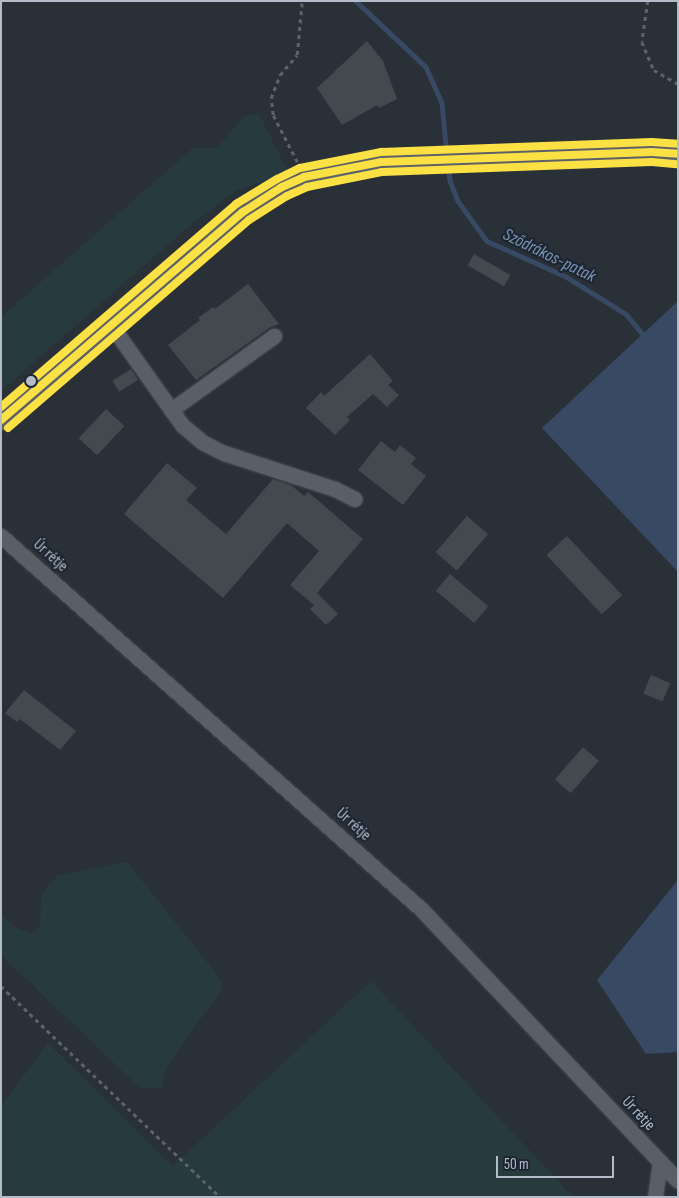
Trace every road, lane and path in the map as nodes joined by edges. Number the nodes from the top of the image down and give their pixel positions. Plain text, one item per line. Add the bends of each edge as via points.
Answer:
1 (302, 1) edge
2 (648, 1) edge
3 (678, 84) edge
4 (678, 154) edge
5 (304, 177) junction
6 (111, 324) junction
7 (274, 336) dead end
8 (171, 410) junction
9 (1, 420) edge
10 (355, 499) dead end
11 (1, 536) edge
12 (1, 986) edge
13 (660, 1162) junction
14 (678, 1181) edge
15 (220, 1197) edge
16 (654, 1197) edge

1 - 5 path via 297,55 280,74 271,98 273,115
2 - 3 path via 642,42 654,70
4 - 5 main road via 652,152 428,159 381,162
5 - 6 main road via 243,212
6 - 8 street
6 - 9 main road
7 - 8 street
8 - 10 street via 182,425 209,446 335,489
11 - 13 street, Úr rétje via 421,909
12 - 15 path
13 - 14 street, Úr rétje
13 - 16 street

